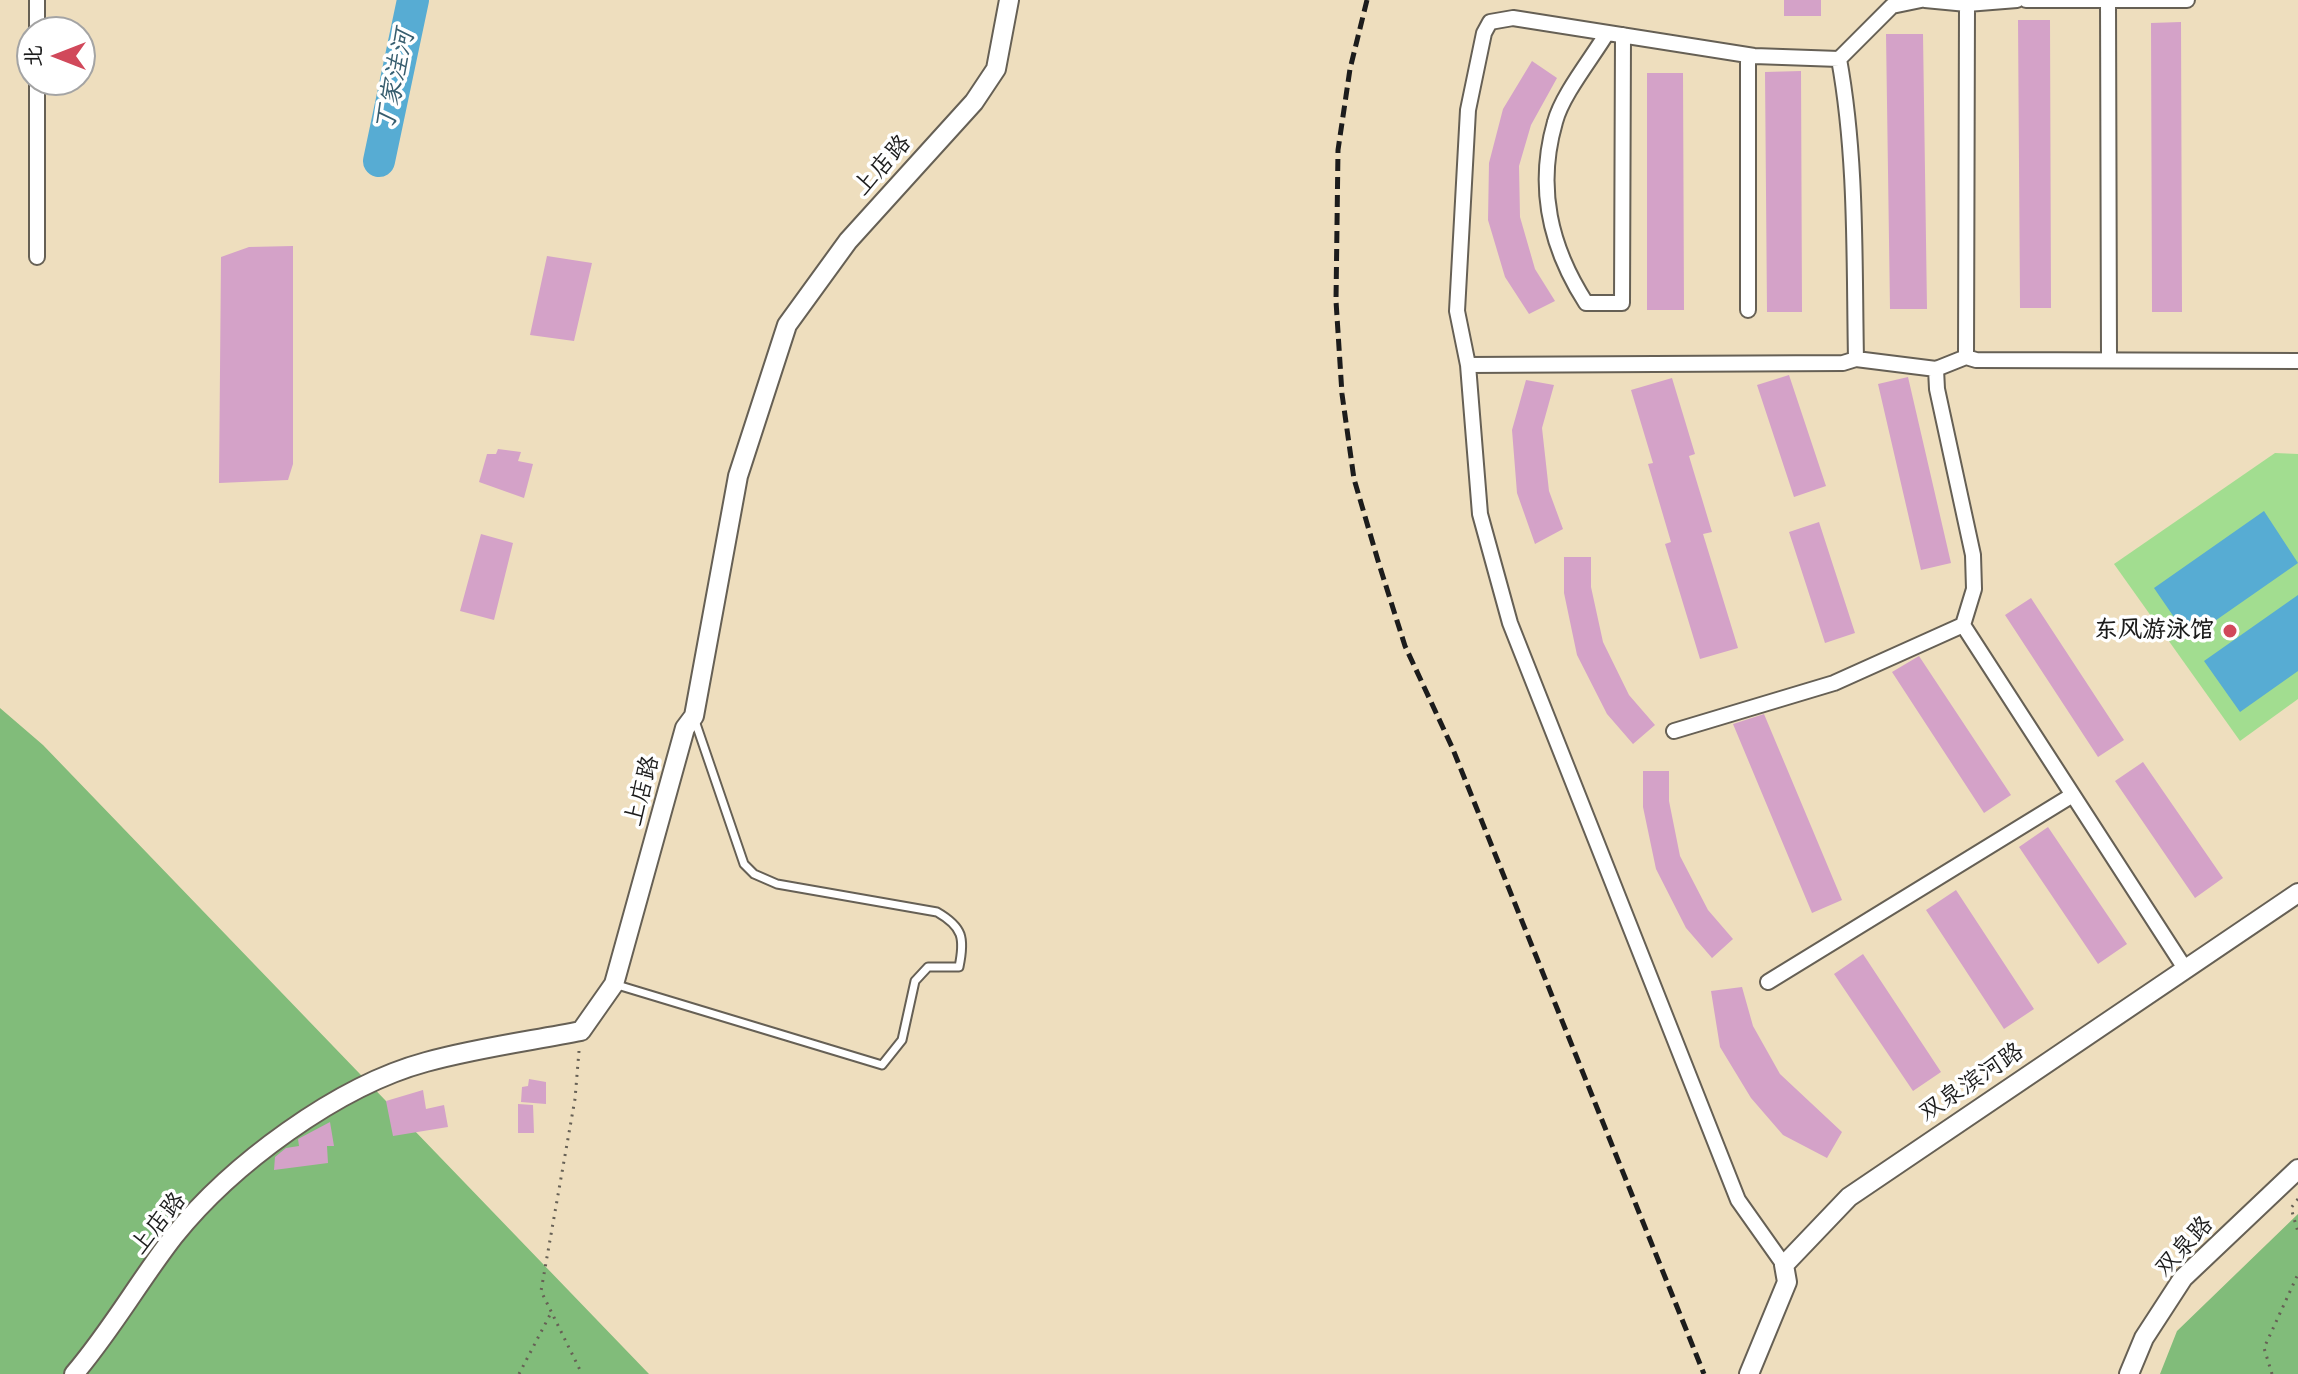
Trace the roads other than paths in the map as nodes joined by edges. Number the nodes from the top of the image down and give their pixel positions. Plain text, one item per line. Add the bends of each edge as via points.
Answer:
1 (1009, 0) edge
2 (1920, 0) edge
3 (2017, 0) edge
4 (2026, 0) edge
5 (2187, 0) edge
6 (2108, 1) edge
7 (1888, 3) edge
8 (1967, 4) junction
9 (1607, 33) junction
10 (1623, 35) junction
11 (1748, 55) junction
12 (1839, 59) junction
13 (37, 96) edge
14 (37, 257) dead end
15 (1748, 310) dead end
16 (1966, 357) junction
17 (1856, 359) junction
18 (2109, 359) junction
19 (2298, 361) edge
20 (1468, 365) junction
21 (1936, 369) junction
22 (1963, 625) junction
23 (694, 716) junction
24 (1674, 731) dead end
25 (2071, 796) junction
26 (2298, 893) edge
27 (2184, 967) junction
28 (1768, 982) dead end
29 (614, 984) junction
30 (2298, 1169) edge
31 (1784, 1265) junction
32 (74, 1374) edge
33 (1749, 1374) edge
34 (2129, 1374) edge

1 - 23 street, 上店路 via 996,69 974,102 848,241 787,325 738,476
2 - 7 street
2 - 8 street
3 - 8 street
4 - 6 street
5 - 6 street
6 - 18 street
7 - 12 street
8 - 16 street
9 - 10 street
9 - 10 street via 1555,120 1545,185 1560,256 1586,303 1622,303
9 - 20 street via 1513,18 1490,22 1484,33 1468,110 1457,311
10 - 11 street
11 - 12 street
11 - 15 street
12 - 17 street via 1853,196
13 - 14 street
16 - 18 street
16 - 21 street
17 - 20 street
17 - 21 street
18 - 19 street
20 - 31 street via 1480,514 1510,623 1738,1200
21 - 22 street via 1973,555 1974,589
22 - 24 street via 1834,683
22 - 25 street
23 - 29 street, 上店路 via 685,728
23 - 29 lane via 744,864 754,874 777,884 937,912 958,924 964,942 959,967 928,967 915,981 902,1040 882,1065
25 - 27 street
25 - 28 street
26 - 27 street, 双泉滨河路
27 - 31 street, 双泉滨河路 via 1849,1197
29 - 32 street, 上店路 via 581,1031 424,1062 331,1103 245,1163 175,1236
30 - 34 street, 双泉路 via 2183,1278 2144,1338
31 - 33 street via 1787,1282

